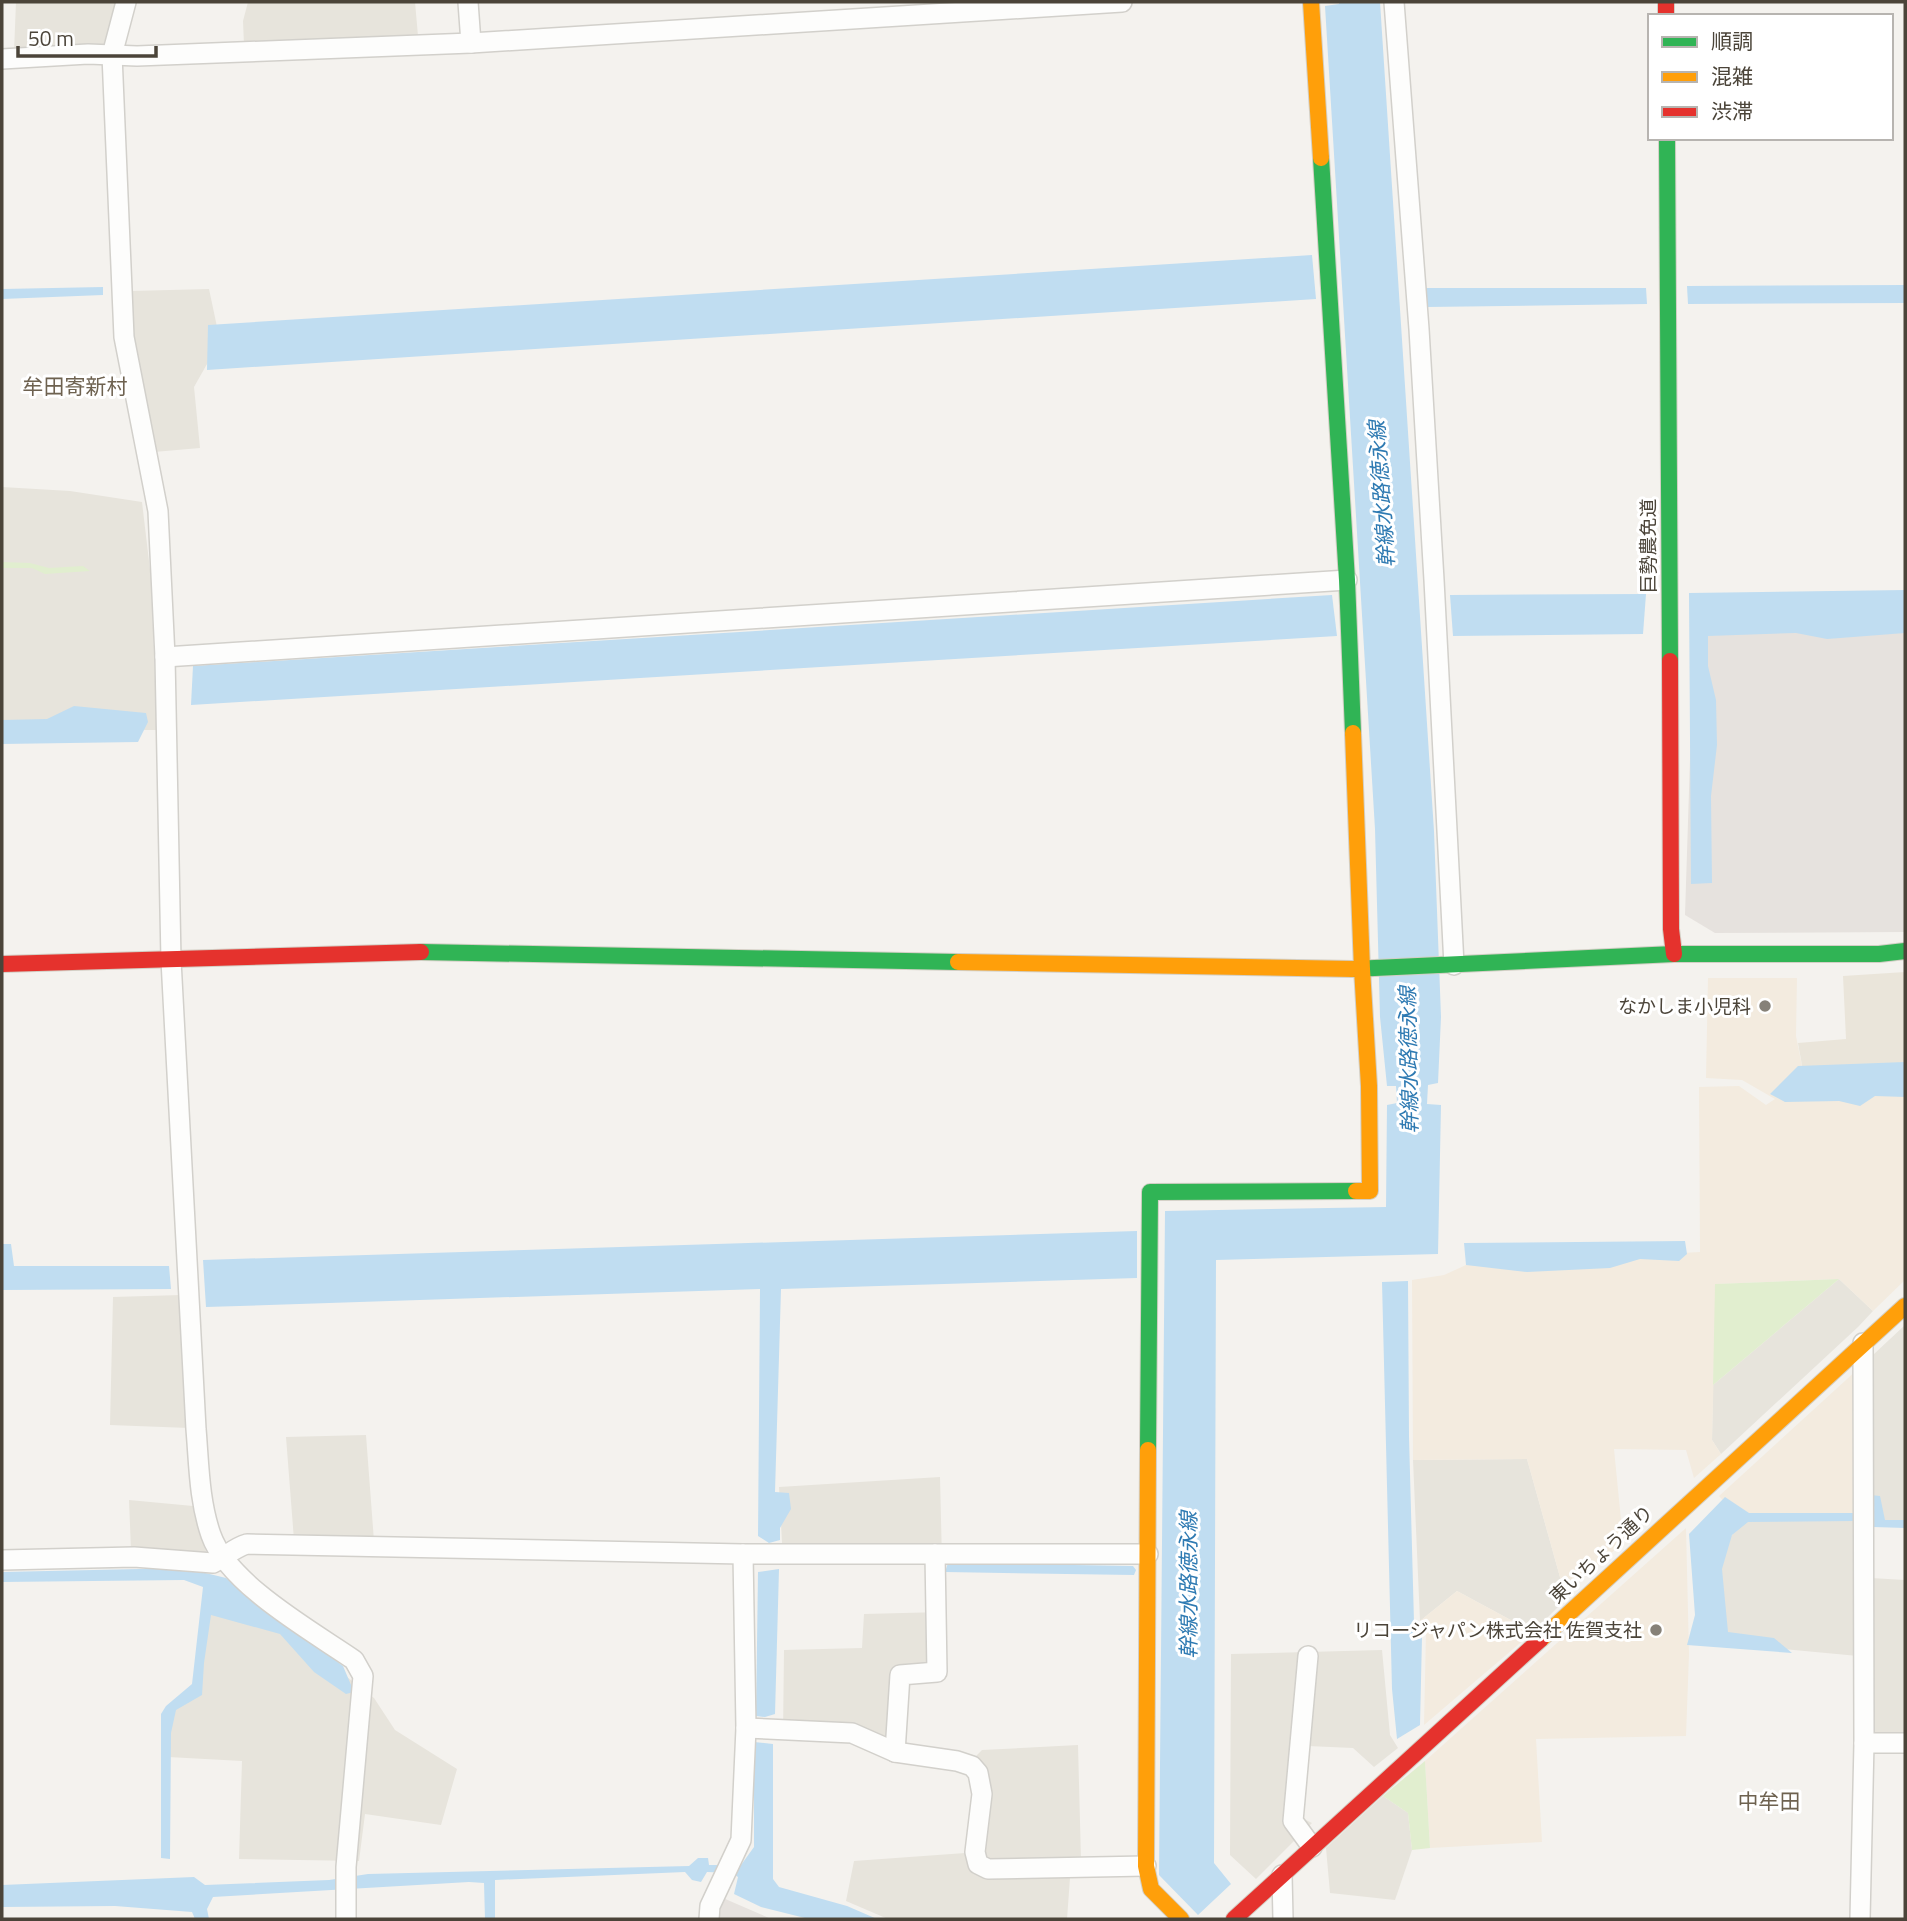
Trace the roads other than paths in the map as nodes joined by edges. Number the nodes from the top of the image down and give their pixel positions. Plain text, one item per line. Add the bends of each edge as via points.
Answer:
1 (126, 2) edge
2 (468, 2) edge
3 (1122, 2) edge
4 (1311, 2) edge
5 (1394, 2) edge
6 (471, 43) junction
7 (112, 55) junction
8 (2, 59) edge
9 (1667, 140) edge
10 (1347, 580) junction
11 (165, 657) junction
12 (1905, 951) edge
13 (1674, 954) junction
14 (171, 960) junction
15 (2, 964) edge
16 (1454, 965) junction
17 (1362, 970) junction
18 (1905, 1306) edge
19 (1863, 1343) junction
20 (743, 1554) junction
21 (935, 1554) junction
22 (1148, 1554) junction
23 (225, 1558) junction
24 (2, 1560) edge
25 (1308, 1656) dead end
26 (746, 1728) junction
27 (1864, 1743) junction
28 (1905, 1743) edge
29 (895, 1752) junction
30 (1312, 1847) junction
31 (1146, 1866) junction
32 (1282, 1875) junction
33 (346, 1919) edge
34 (709, 1919) edge
35 (1181, 1919) edge
36 (1234, 1919) edge
37 (1283, 1919) edge
38 (1860, 1919) edge

1 - 7 street
2 - 6 street
3 - 6 street
4 - 10 street
5 - 16 street via 1421,371
6 - 7 street
7 - 8 street
7 - 11 street via 124,337 158,511
9 - 13 street, 巨勢農免道
10 - 11 street
10 - 17 street
11 - 14 street
12 - 13 street
13 - 16 street
14 - 15 street
14 - 17 street via 434,952
14 - 23 street via 202,1504 212,1538
16 - 17 street
17 - 22 street via 1370,1191 1150,1192
18 - 19 street, 東いちょう通り
19 - 27 street
19 - 30 street, 東いちょう通り
20 - 21 street
20 - 23 street via 247,1544 233,1548
20 - 26 street
21 - 22 street
21 - 29 street via 937,1672 900,1675
22 - 31 street
23 - 24 street via 213,1563 134,1557
23 - 33 street via 235,1574 354,1660 363,1675
25 - 30 street via 1293,1821
26 - 29 street via 852,1733
26 - 34 street via 741,1840 710,1906
27 - 28 street
27 - 38 street
29 - 31 street via 957,1761 978,1773 982,1794 975,1852 978,1864 988,1869
30 - 32 street, 東いちょう通り
31 - 35 street via 1151,1889
32 - 36 street, 東いちょう通り
32 - 37 street

